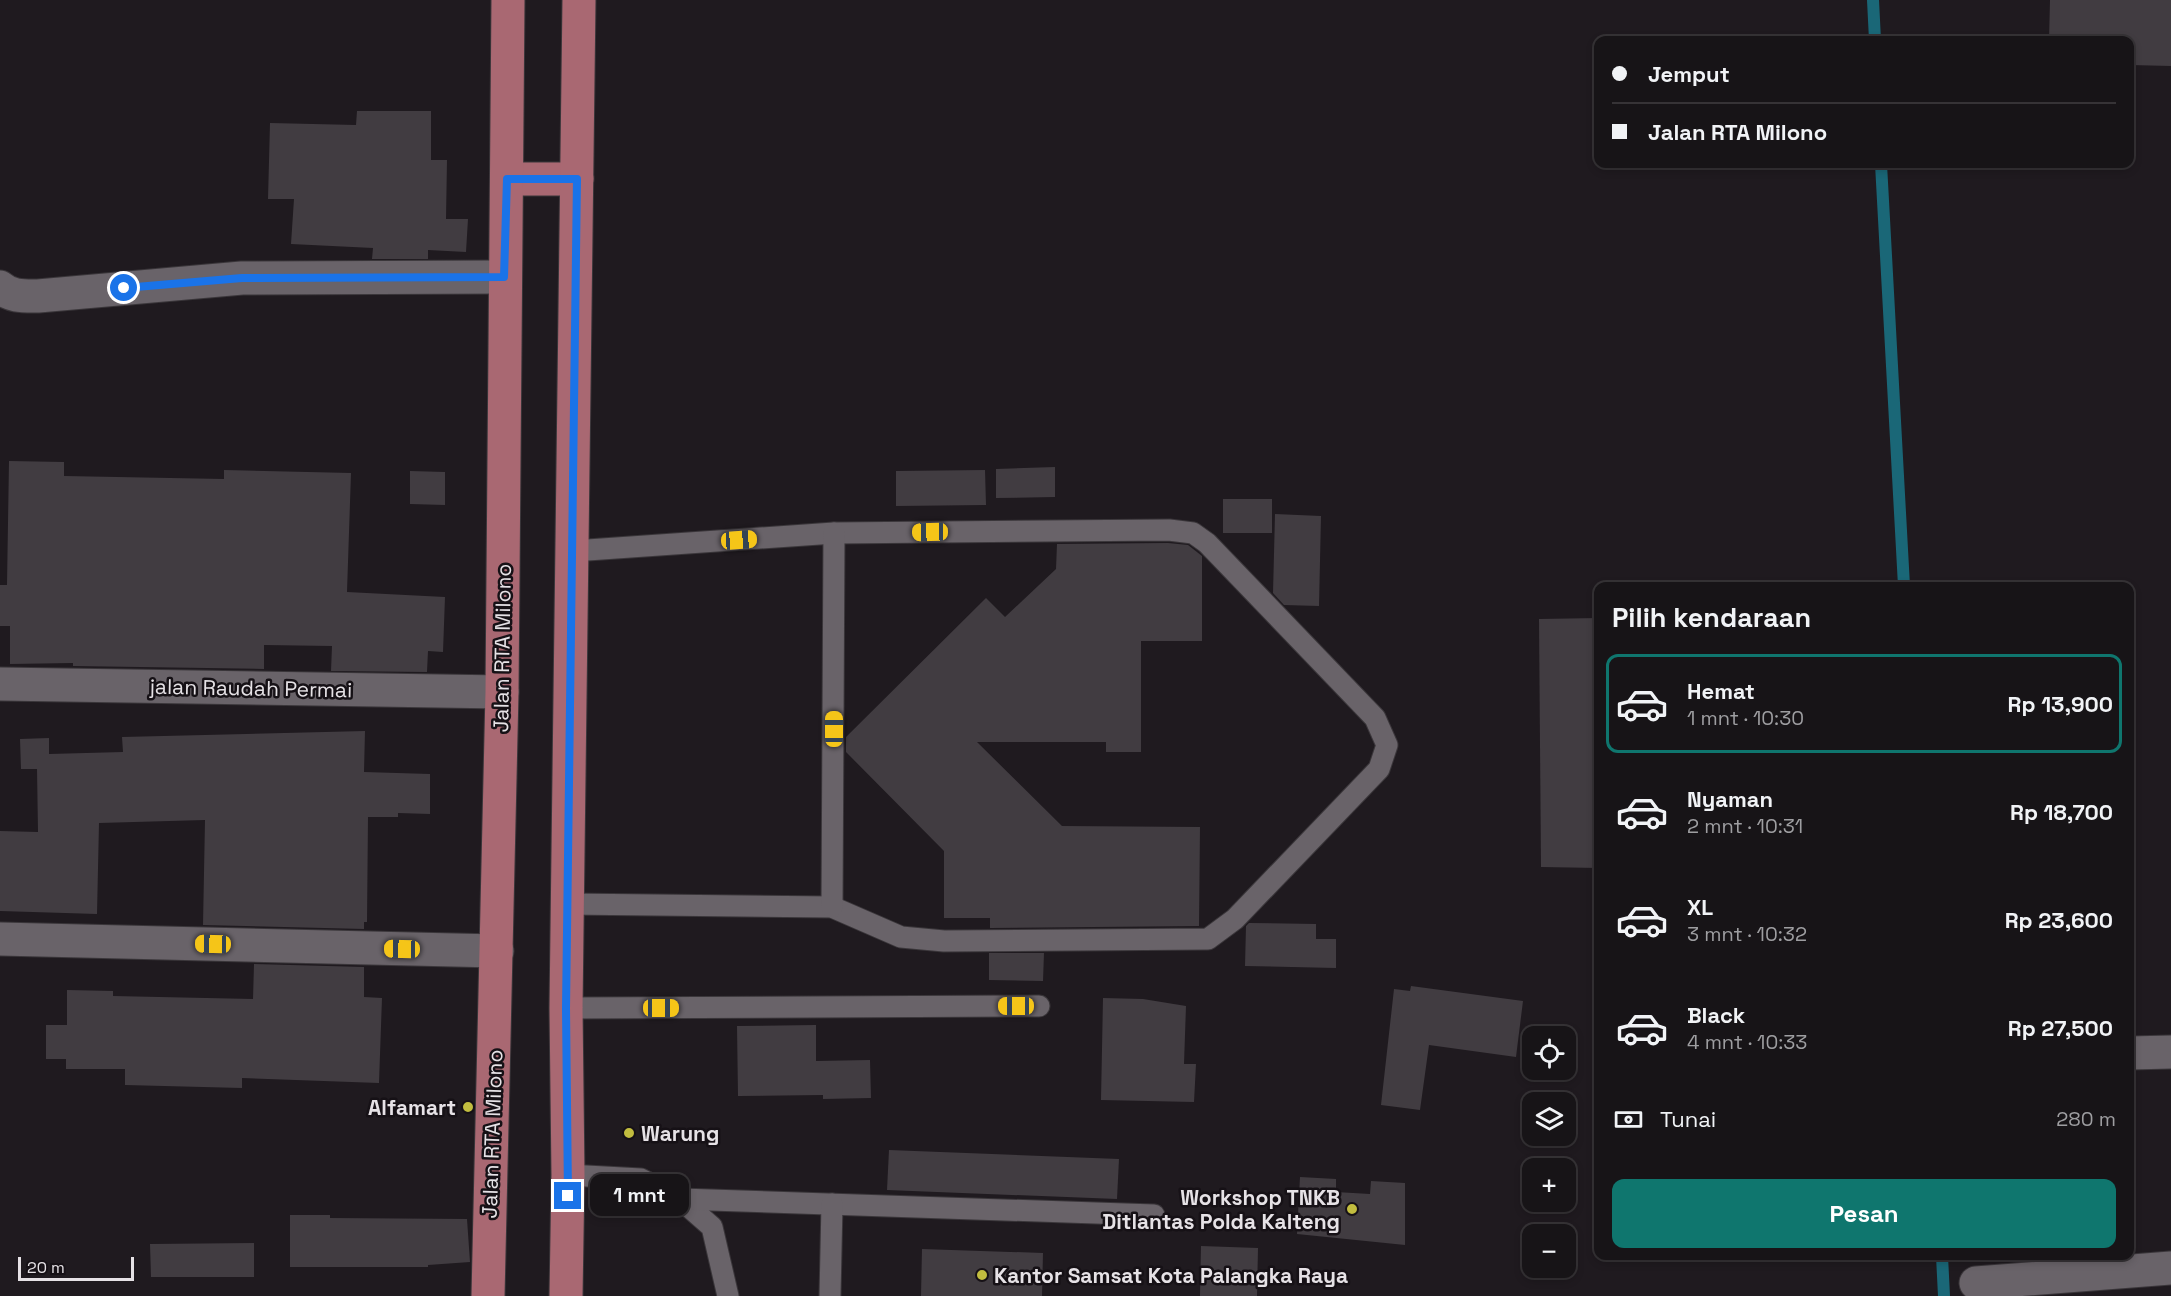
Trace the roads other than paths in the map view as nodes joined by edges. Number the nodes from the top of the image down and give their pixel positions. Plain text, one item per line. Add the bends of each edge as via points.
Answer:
1 (508, 0) edge
2 (579, 0) edge
3 (507, 179) junction
4 (577, 179) junction
5 (504, 277) junction
6 (0, 287) edge
7 (834, 534) junction
8 (573, 551) junction
9 (0, 684) edge
10 (502, 692) junction
11 (568, 904) junction
12 (832, 907) junction
13 (0, 939) edge
14 (497, 951) junction
15 (1039, 1006) dead end
16 (566, 1008) junction
17 (2171, 1052) edge
18 (2134, 1053) edge
19 (568, 1175) junction
20 (680, 1199) junction
21 (832, 1204) junction
22 (1154, 1215) dead end
23 (2171, 1268) edge
24 (1975, 1278) edge
25 (488, 1296) edge
26 (566, 1296) edge
27 (728, 1296) edge
28 (830, 1296) edge

1 - 3 highway, Jalan RTA Milono
2 - 4 highway
3 - 4 highway
3 - 5 highway, Jalan RTA Milono
4 - 8 highway
5 - 6 street via 242,278 38,296 18,296
5 - 10 highway, Jalan RTA Milono
7 - 8 lane
7 - 12 lane
7 - 12 lane via 1169,530 1192,534 1207,543 1375,718 1387,745 1379,769 1235,919 1208,939 933,940 901,937
8 - 11 highway
9 - 10 street, jalan Raudah Permai
10 - 14 highway, Jalan RTA Milono
11 - 12 lane
11 - 16 highway
13 - 14 street
14 - 25 highway, Jalan RTA Milono
15 - 16 lane
16 - 19 highway
17 - 18 street
19 - 20 lane via 641,1179
19 - 26 highway
20 - 21 lane
20 - 27 lane via 712,1227
21 - 22 lane
21 - 28 lane
23 - 24 street

